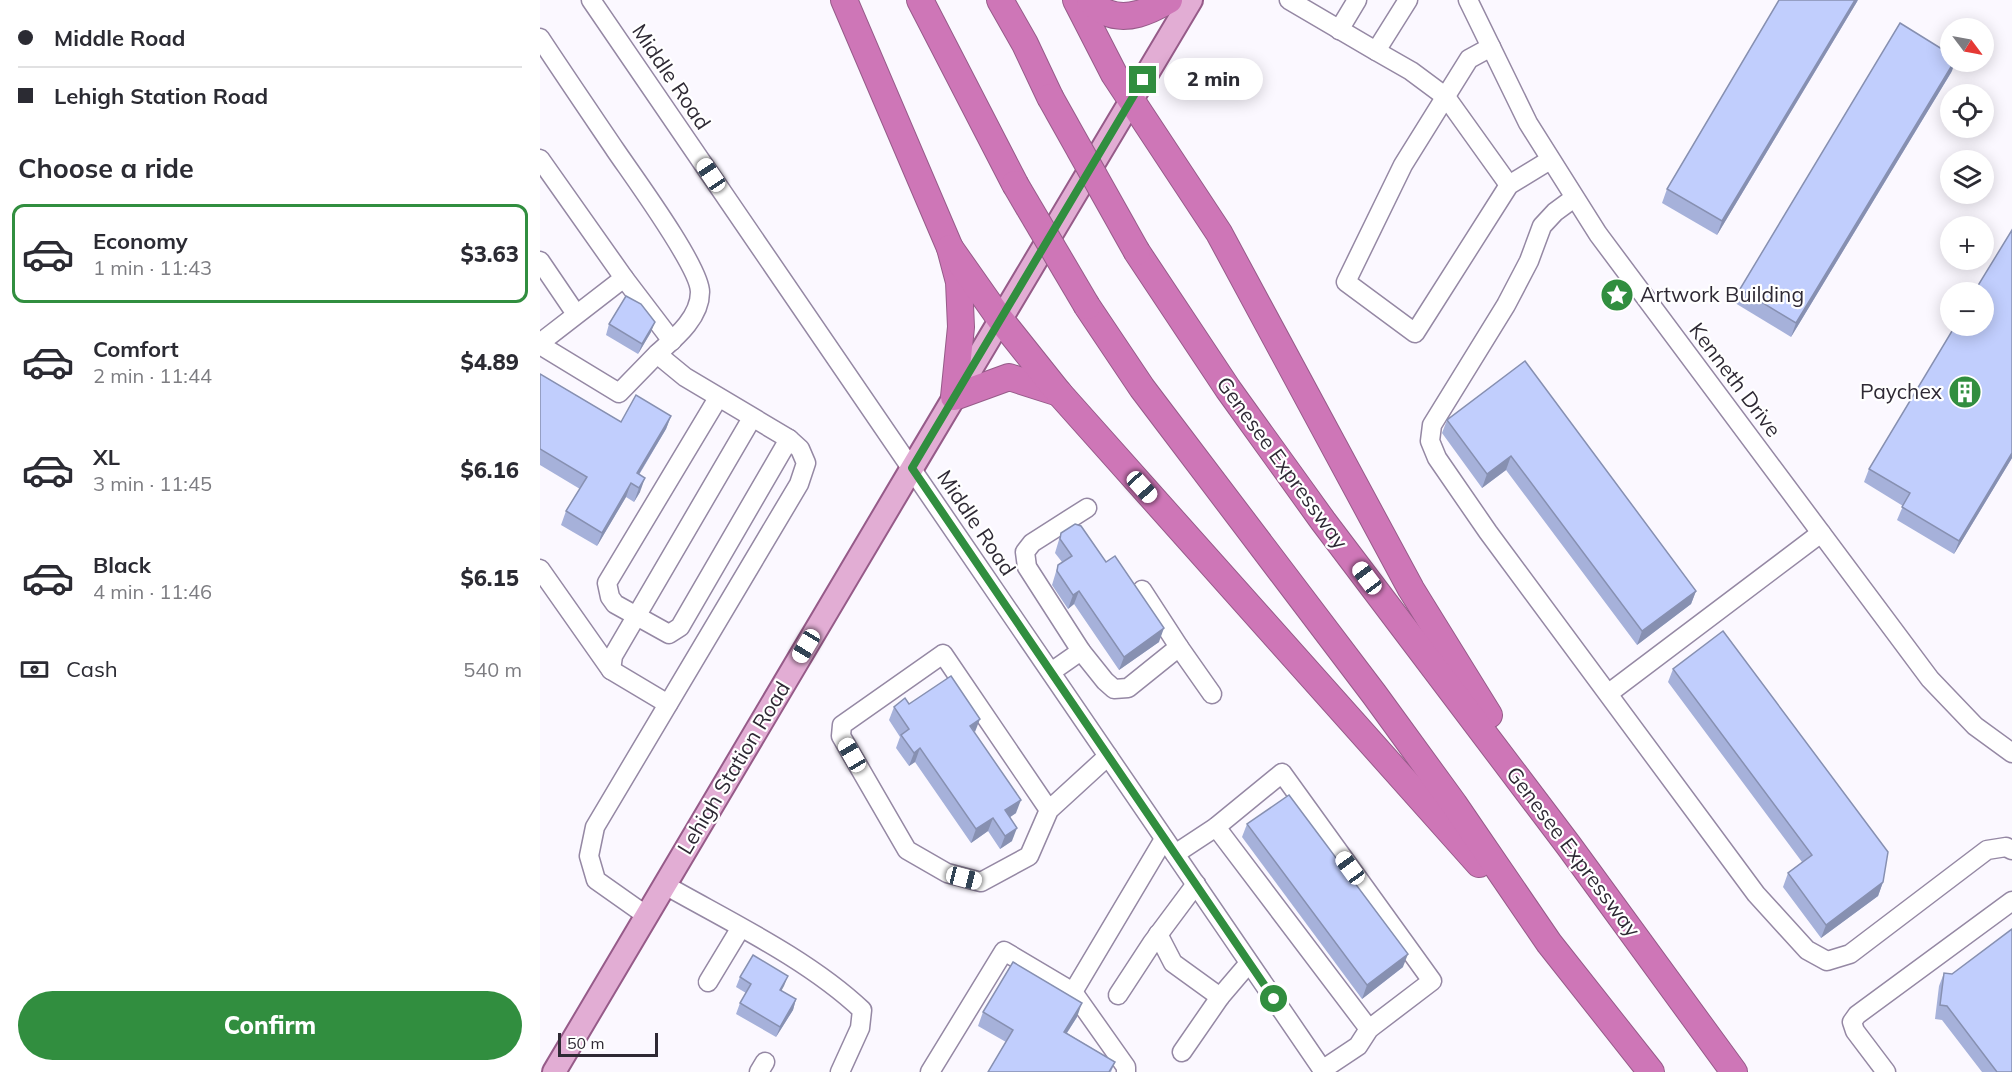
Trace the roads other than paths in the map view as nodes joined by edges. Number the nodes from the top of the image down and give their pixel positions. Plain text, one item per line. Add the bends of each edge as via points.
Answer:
1 (591, 0) edge
2 (844, 0) edge
3 (920, 0) edge
4 (1000, 0) edge
5 (1008, 0) edge
6 (1076, 0) edge
7 (1089, 0) edge
8 (1169, 0) edge
9 (1191, 0) edge
10 (1289, 0) edge
11 (1357, 0) edge
12 (1408, 0) edge
13 (1468, 0) edge
14 (1339, 30) junction
15 (540, 38) edge
16 (1024, 44) junction
17 (1491, 47) junction
18 (1376, 51) junction
19 (1446, 96) junction
20 (1132, 99) junction
21 (540, 159) edge
22 (1550, 160) junction
23 (1509, 185) junction
24 (1574, 198) junction
25 (950, 248) junction
26 (540, 261) edge
27 (624, 278) junction
28 (576, 314) junction
29 (1000, 319) junction
30 (672, 341) junction
31 (540, 344) edge
32 (657, 354) junction
33 (1059, 393) junction
34 (954, 397) junction
35 (718, 398) junction
36 (752, 418) junction
37 (789, 439) junction
38 (912, 468) junction
39 (1087, 508) dead end
40 (1821, 533) junction
41 (540, 569) edge
42 (1142, 590) dead end
43 (636, 616) junction
44 (1179, 647) junction
45 (1082, 651) junction
46 (611, 670) junction
47 (1051, 672) junction
48 (1609, 693) junction
49 (1212, 694) dead end
50 (668, 704) junction
51 (2012, 753) edge
52 (1108, 756) junction
53 (1049, 810) junction
54 (1216, 827) junction
55 (1170, 846) junction
56 (1569, 846) junction
57 (2012, 850) edge
58 (1196, 884) junction
59 (665, 885) junction
60 (2012, 901) edge
61 (646, 916) junction
62 (740, 929) junction
63 (1158, 934) junction
64 (1549, 943) junction
65 (1249, 963) junction
66 (708, 982) dead end
67 (1073, 992) junction
68 (1118, 995) dead end
69 (1220, 997) junction
70 (1369, 1029) junction
71 (1182, 1052) dead end
72 (1323, 1071) edge
73 (554, 1072) edge
74 (840, 1072) edge
75 (930, 1072) edge
76 (1126, 1072) edge
77 (1651, 1072) edge
78 (1734, 1072) edge
79 (1886, 1072) edge

1 - 38 street, Middle Road
2 - 25 highway
3 - 64 highway, bridge via 1015,184 1087,306 1142,388 1454,804
4 - 16 highway, Genesee Expressway
5 - 16 highway
6 - 20 highway via 1114,74
7 - 8 highway via 1104,12 1123,16 1147,12
9 - 20 main road, Lehigh Station Road
10 - 14 street
11 - 14 street
12 - 18 street
13 - 17 street, Kenneth Drive
14 - 18 street
15 - 30 street via 692,268 700,291 696,308
16 - 56 highway, Genesee Expressway, bridge via 1137,252 1235,399
17 - 19 street via 1469,59
17 - 22 street, Kenneth Drive
18 - 19 street
19 - 23 street
19 - 23 street via 1403,165 1346,282 1415,333
20 - 29 main road, Lehigh Station Road
20 - 56 highway via 1219,233 1411,589
21 - 27 street
22 - 23 street
22 - 24 street, Kenneth Drive
24 - 40 street, Kenneth Drive
24 - 48 street via 1542,226 1506,305 1432,425 1430,441 1437,458 1488,532
25 - 29 highway
25 - 34 highway via 959,282 961,327
26 - 28 street
27 - 28 street
27 - 30 street
28 - 31 street
29 - 33 highway
29 - 34 main road, Lehigh Station Road
30 - 32 street
31 - 32 street via 619,393
32 - 35 street
33 - 34 highway via 1009,377
33 - 64 highway
34 - 38 main road, Lehigh Station Road
35 - 36 street
35 - 43 street via 607,583 615,604
36 - 37 street
36 - 43 street
37 - 43 street via 680,627 669,634
37 - 50 street via 800,449 806,463 799,484
38 - 47 street, Middle Road
38 - 59 main road, Lehigh Station Road
39 - 45 street via 1032,543 1026,552 1027,567
40 - 48 street
40 - 51 street, Kenneth Drive via 1934,684 1975,726
41 - 46 street
42 - 44 street
43 - 46 street via 613,656
44 - 45 street via 1128,688 1114,689
44 - 49 street
45 - 47 street
46 - 50 street
47 - 52 street, Middle Road
48 - 57 street via 1756,894 1807,950 1827,961 1850,954 1987,850
50 - 61 street via 595,828 589,856 596,880
52 - 53 street
52 - 55 street, Middle Road
53 - 53 street via 1029,856 981,882 947,873 907,850 841,736 842,725 943,654
54 - 55 street
54 - 70 street
54 - 70 street via 1282,773 1432,981
55 - 58 street, Middle Road
55 - 67 street
56 - 78 highway, Genesee Expressway
58 - 63 street
58 - 65 street, Middle Road
59 - 61 main road, Lehigh Station Road
59 - 62 street
60 - 79 street via 1857,1015 1852,1022 1855,1031
61 - 73 main road, Lehigh Station Road
62 - 66 street
62 - 74 street via 807,967 862,1010 860,1028
63 - 68 street
63 - 69 street via 1173,963
64 - 77 highway
65 - 69 street
65 - 72 street, Middle Road
67 - 75 street via 1004,951
67 - 76 street via 1126,1066
69 - 71 street
70 - 72 street via 1358,1046

